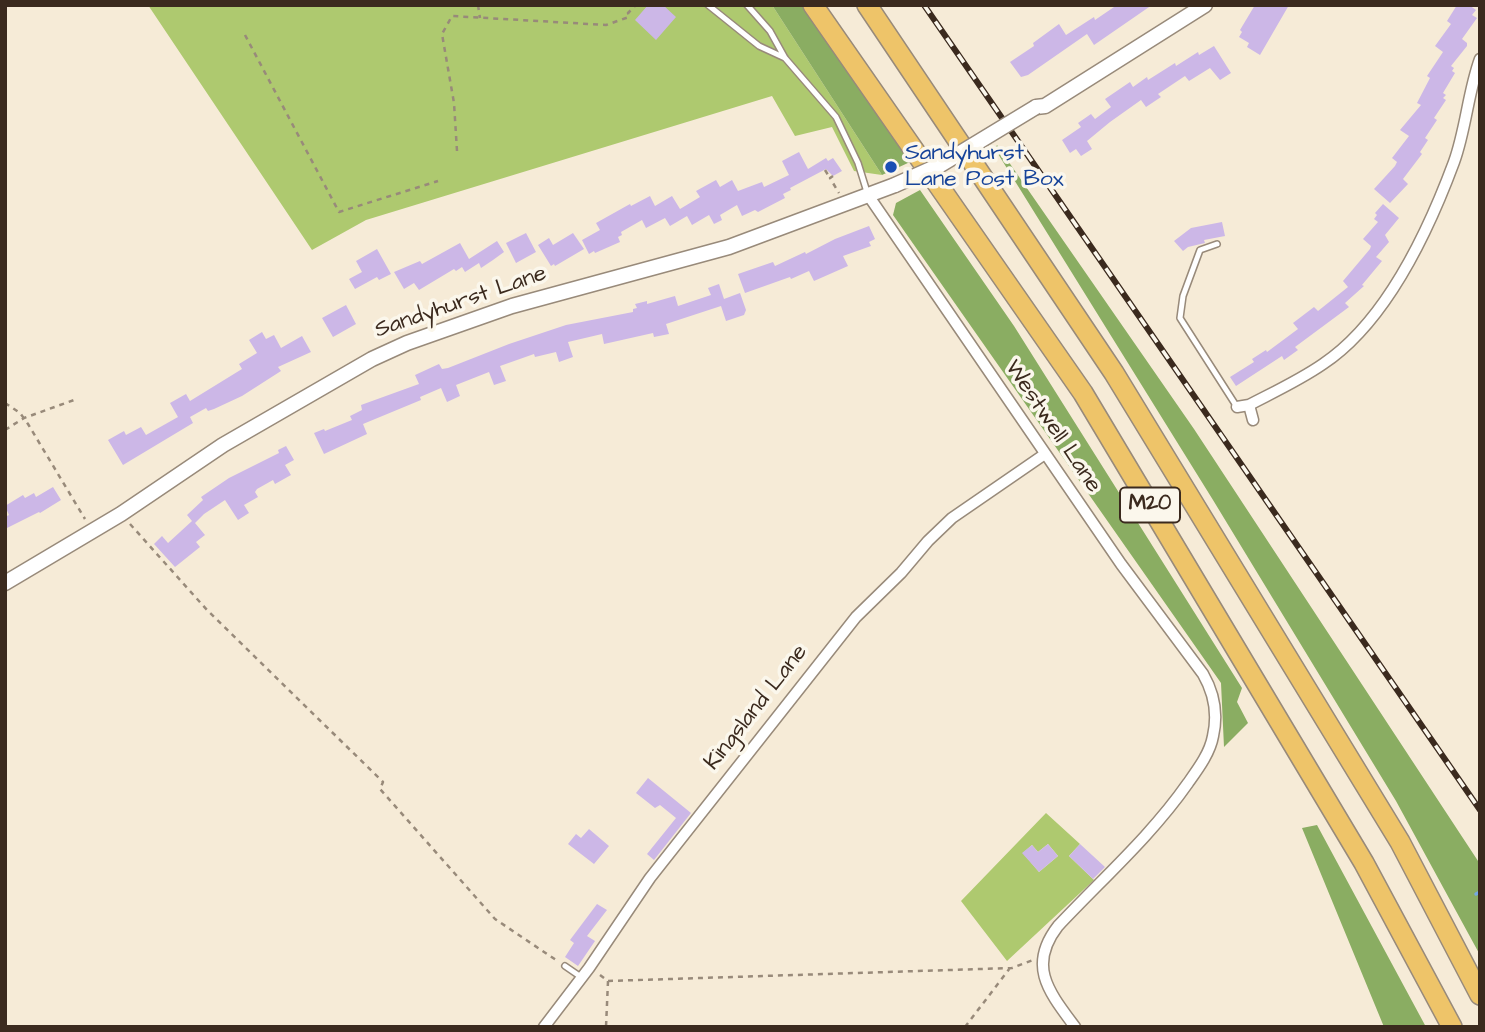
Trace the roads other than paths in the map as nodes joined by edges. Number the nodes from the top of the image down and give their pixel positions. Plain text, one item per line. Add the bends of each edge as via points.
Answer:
1 (708, 5) edge
2 (747, 5) edge
3 (813, 5) edge
4 (867, 5) edge
5 (1205, 5) edge
6 (785, 58) junction
7 (1480, 59) edge
8 (868, 195) junction
9 (1217, 244) dead end
10 (1243, 406) junction
11 (1253, 420) dead end
12 (1045, 454) junction
13 (5, 583) edge
14 (565, 966) road end
15 (585, 972) junction
16 (1480, 995) edge
17 (544, 1027) edge
18 (1075, 1027) edge
19 (1452, 1027) edge

1 - 6 lane via 759,46
2 - 6 lane via 770,31
3 - 19 highway, M20 via 1083,393 1364,863
4 - 16 highway, M20 via 1114,373 1399,842
5 - 8 street, Sandyhurst Lane, bridge via 1045,106 1036,107 942,164
6 - 8 lane via 836,117
7 - 10 street via 1454,160 1424,232 1386,302 1370,323 1325,363
8 - 12 street, Westwell Lane
8 - 13 street, Sandyhurst Lane via 729,247 512,306 416,339 372,359 223,445 121,514
9 - 10 lane via 1200,250 1180,318
10 - 11 street
12 - 15 street, Kingsland Lane via 952,518 856,617 650,878
12 - 18 street, Westwell Lane via 1203,674 1216,717 1207,753 1165,816 1058,926 1045,946 1043,974
14 - 15 lane
15 - 17 street, Kingsland Lane

